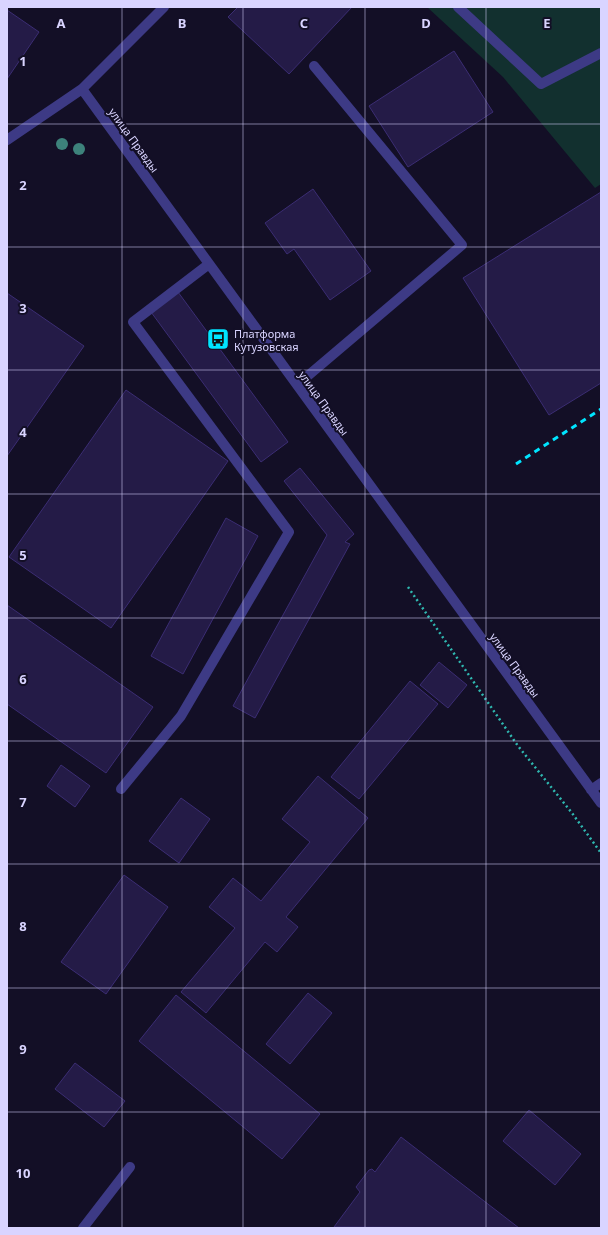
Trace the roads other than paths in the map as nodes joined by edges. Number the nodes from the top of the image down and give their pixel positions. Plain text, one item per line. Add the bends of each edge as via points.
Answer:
1 (164, 7) edge
2 (458, 7) edge
3 (601, 53) edge
4 (314, 66) dead end
5 (82, 89) junction
6 (7, 140) edge
7 (209, 264) junction
8 (297, 385) junction
9 (601, 783) edge
10 (121, 789) dead end
11 (591, 790) junction
12 (601, 803) edge
13 (130, 1167) dead end
14 (83, 1228) edge

1 - 5 street
2 - 3 street via 541,84
4 - 8 street via 462,245
5 - 6 street
5 - 7 street, улица Правды
7 - 8 street, улица Правды
7 - 10 street via 133,322 289,532 181,716
8 - 11 street, улица Правды
9 - 11 street
11 - 12 street, улица Правды
13 - 14 street

